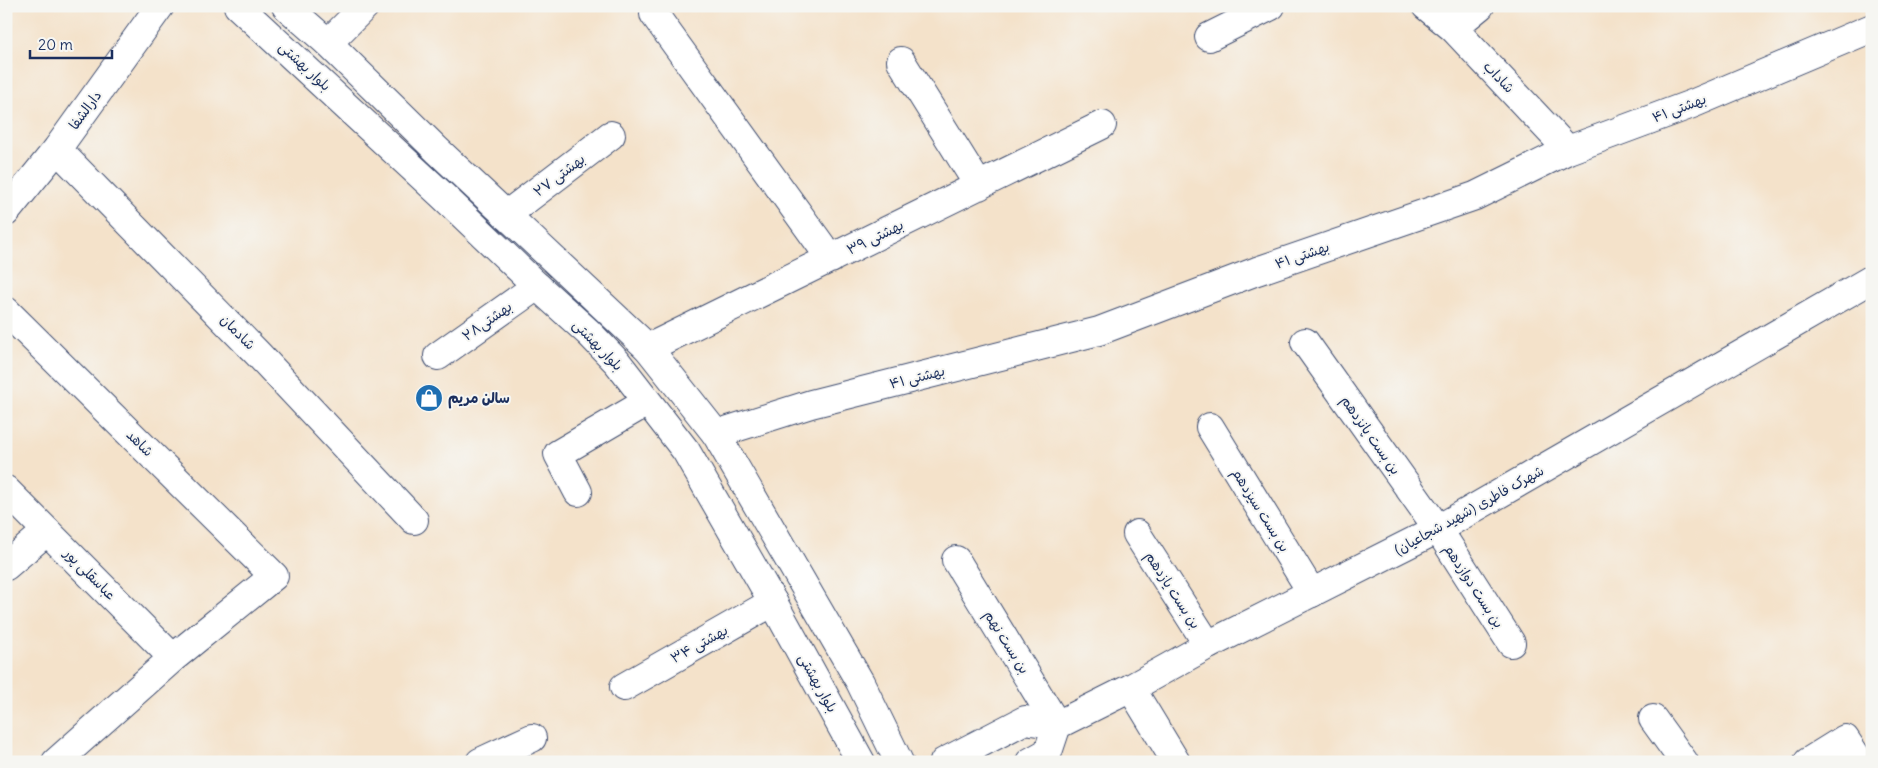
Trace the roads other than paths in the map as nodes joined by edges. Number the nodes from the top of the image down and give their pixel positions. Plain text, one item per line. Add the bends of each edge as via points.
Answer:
1 (160, 6) edge
2 (238, 6) edge
3 (286, 6) edge
4 (365, 6) edge
5 (1271, 6) edge
6 (1426, 6) edge
7 (1480, 6) edge
8 (654, 14) dead end
9 (1452, 28) junction
10 (1872, 28) edge
11 (1209, 37) dead end
12 (328, 43) junction
13 (901, 61) dead end
14 (1102, 125) dead end
15 (611, 135) dead end
16 (56, 149) junction
17 (1568, 150) junction
18 (979, 186) junction
19 (6, 212) edge
20 (506, 215) junction
21 (831, 259) junction
22 (1872, 279) edge
23 (537, 286) junction
24 (6, 310) edge
25 (1305, 342) dead end
26 (648, 348) junction
27 (438, 356) dead end
28 (647, 402) junction
29 (1210, 427) dead end
30 (716, 434) junction
31 (6, 490) edge
32 (578, 492) dead end
33 (414, 520) dead end
34 (1438, 529) junction
35 (47, 531) junction
36 (1137, 534) dead end
37 (956, 560) dead end
38 (6, 566) edge
39 (1312, 593) junction
40 (774, 602) junction
41 (1511, 643) dead end
42 (1208, 645) junction
43 (173, 658) junction
44 (624, 687) dead end
45 (1131, 688) junction
46 (1653, 719) dead end
47 (1057, 725) junction
48 (532, 738) dead end
49 (56, 762) edge
50 (480, 762) edge
51 (861, 762) edge
52 (899, 762) edge
53 (944, 762) edge
54 (1030, 762) edge
55 (1176, 762) edge
56 (1684, 762) edge
57 (1808, 762) edge
58 (1860, 762) edge

1 - 16 street, دارالشفا
2 - 23 street, بلوار بهشتی
3 - 12 street
4 - 12 street
5 - 11 street
6 - 9 street, شاداب
7 - 9 street
8 - 21 street
9 - 17 street, شاداب
10 - 17 street, بهشتی ۴۱ via 1692,104
12 - 20 street
13 - 18 street
14 - 18 street, بهشتی ۳۹
15 - 20 street, بهشتی ٣٧
16 - 19 street, دارالشفا
16 - 33 street, شادمان via 258,354
17 - 30 street, بهشتی ۴۱ via 1475,196 1257,271 1099,331 811,404
18 - 21 street, بهشتی ۳۹
20 - 26 street
21 - 26 street, بهشتی ۳۹
22 - 34 street, شهرک فاطری (شهید شجاعیان)
23 - 27 street, بهشتی۲۸
23 - 28 street, بلوار بهشتی via 590,333
24 - 43 street, شاهد via 274,576
25 - 34 street, بن بست پانزدهم
26 - 30 street
28 - 32 street via 558,454
28 - 40 street, بلوار بهشتی via 686,451
29 - 39 street, بن بست سیزدهم
30 - 52 street via 860,682
31 - 35 street, عباسقلی پور
34 - 39 street, شهرک فاطری (شهید شجاعیان)
34 - 41 street, بن بست دوازدهم
35 - 38 street
35 - 43 street, عباسقلی پور
36 - 42 street, بن بست یازدهم
37 - 47 street, بن بست نهم
39 - 42 street, شهرک فاطری (شهید شجاعیان)
40 - 44 street, بهشتی ۳۴
40 - 51 street, بلوار بهشتی
42 - 45 street, شهرک فاطری (شهید شجاعیان)
43 - 49 street
45 - 47 street, شهرک فاطری (شهید شجاعیان)
45 - 55 street
46 - 56 street
47 - 53 street via 1025,720
47 - 54 street via 1048,752
48 - 50 street
57 - 58 street via 1845,738

